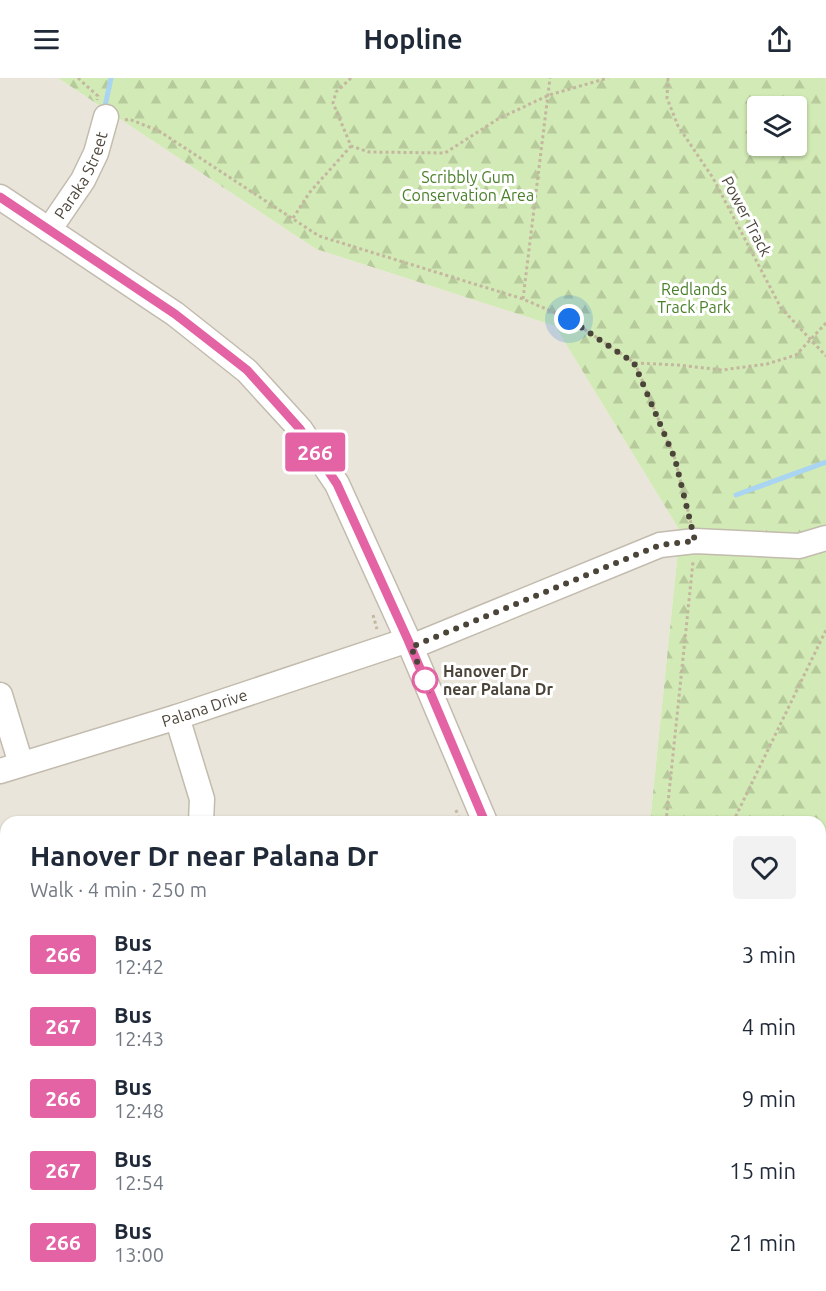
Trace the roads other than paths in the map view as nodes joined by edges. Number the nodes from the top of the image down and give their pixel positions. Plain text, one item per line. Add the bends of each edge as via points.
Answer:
1 (106, 117) road end
2 (0, 197) edge
3 (49, 230) junction
4 (826, 538) edge
5 (410, 643) junction
6 (0, 695) edge
7 (177, 717) junction
8 (11, 767) edge
9 (201, 816) edge
10 (482, 816) edge

1 - 3 street, Paraka Street via 96,153
2 - 3 street
3 - 5 street via 175,314 247,370 300,429 337,484
4 - 5 street, Palana Drive via 799,546 695,541 660,545
5 - 7 street, Palana Drive
5 - 10 street
6 - 8 street
7 - 8 street, Palana Drive
7 - 9 street via 202,799

